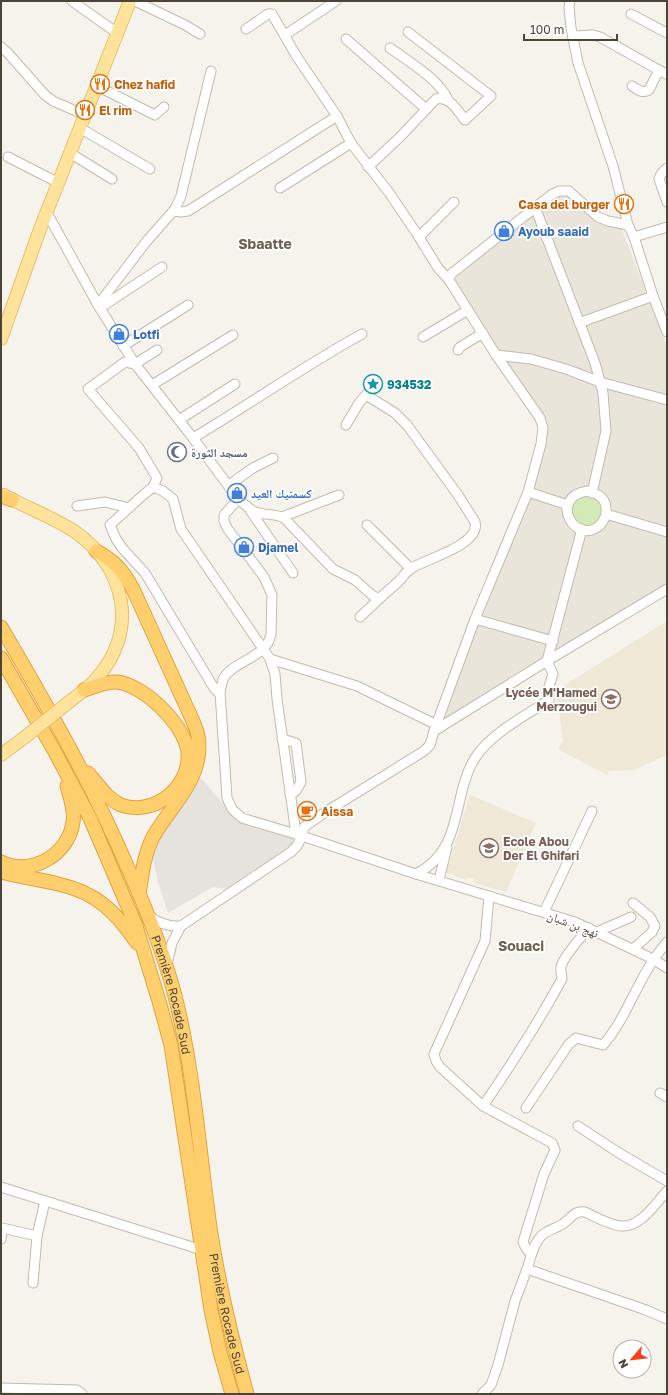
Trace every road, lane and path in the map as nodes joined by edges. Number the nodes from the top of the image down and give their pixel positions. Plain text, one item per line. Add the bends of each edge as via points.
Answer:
1 (72, 1) edge
2 (130, 1) edge
3 (135, 1) edge
4 (336, 1) edge
5 (570, 1) edge
6 (631, 14) dead end
7 (246, 29) dead end
8 (408, 32) dead end
9 (117, 33) junction
10 (667, 33) edge
11 (200, 34) dead end
12 (285, 35) junction
13 (573, 36) junction
14 (346, 39) dead end
15 (1, 47) edge
16 (390, 48) dead end
17 (211, 71) dead end
18 (665, 73) edge
19 (97, 86) junction
20 (632, 86) dead end
21 (448, 100) junction
22 (164, 106) dead end
23 (426, 109) junction
24 (85, 115) junction
25 (337, 116) junction
26 (80, 128) junction
27 (351, 143) junction
28 (70, 153) junction
29 (8, 158) dead end
30 (368, 167) junction
31 (667, 168) edge
32 (150, 169) dead end
33 (112, 179) dead end
34 (59, 182) junction
35 (280, 188) dead end
36 (454, 202) dead end
37 (667, 202) edge
38 (535, 207) junction
39 (173, 211) junction
40 (47, 213) junction
41 (628, 225) junction
42 (667, 227) edge
43 (419, 237) junction
44 (634, 237) junction
45 (162, 267) dead end
46 (449, 280) junction
47 (653, 296) junction
48 (188, 305) dead end
49 (99, 306) junction
50 (468, 310) junction
51 (580, 323) junction
52 (667, 332) edge
53 (483, 333) junction
54 (362, 334) dead end
55 (233, 335) dead end
56 (424, 337) dead end
57 (1, 339) edge
58 (124, 346) junction
59 (157, 350) dead end
60 (458, 350) dead end
61 (496, 355) junction
62 (135, 364) junction
63 (600, 382) junction
64 (236, 384) dead end
65 (152, 385) junction
66 (667, 400) edge
67 (179, 420) junction
68 (346, 425) dead end
69 (193, 438) junction
70 (273, 458) dead end
71 (229, 484) junction
72 (154, 487) junction
73 (528, 492) junction
74 (592, 493) junction
75 (338, 495) dead end
76 (5, 497) edge
77 (238, 499) junction
78 (568, 505) junction
79 (77, 506) dead end
80 (129, 508) junction
81 (249, 508) junction
82 (606, 514) junction
83 (282, 517) junction
84 (367, 525) dead end
85 (582, 530) junction
86 (667, 532) edge
87 (96, 551) junction
88 (411, 569) junction
89 (293, 573) dead end
90 (667, 590) edge
91 (378, 599) junction
92 (360, 617) dead end
93 (475, 619) junction
94 (1, 627) edge
95 (553, 641) junction
96 (264, 649) junction
97 (1, 658) edge
98 (270, 659) junction
99 (547, 661) junction
100 (84, 690) junction
101 (220, 694) junction
102 (437, 727) junction
103 (55, 752) junction
104 (1, 755) edge
105 (76, 759) junction
106 (592, 811) dead end
107 (299, 835) junction
108 (448, 844) junction
109 (1, 862) edge
110 (1, 872) edge
111 (416, 874) junction
112 (439, 880) junction
113 (139, 894) junction
114 (489, 896) junction
115 (633, 903) dead end
116 (544, 912) junction
117 (148, 915) junction
118 (631, 917) dead end
119 (181, 926) junction
120 (593, 930) junction
121 (667, 942) edge
122 (633, 950) junction
123 (144, 952) junction
124 (653, 959) junction
125 (667, 968) edge
126 (167, 971) junction
127 (483, 1106) junction
128 (526, 1108) dead end
129 (578, 1126) dead end
130 (667, 1181) edge
131 (1, 1187) edge
132 (667, 1190) edge
133 (45, 1201) junction
134 (2, 1227) edge
135 (37, 1236) junction
136 (1, 1239) edge
137 (202, 1250) junction
138 (531, 1255) junction
139 (527, 1269) junction
140 (33, 1283) dead end
141 (667, 1319) edge
142 (1, 1388) edge
143 (82, 1394) edge
144 (232, 1394) edge
145 (247, 1394) edge
146 (482, 1394) edge

1 - 9 street
2 - 9 main road
3 - 11 street via 185,24
4 - 12 street
5 - 13 street
6 - 10 street
7 - 12 street via 271,13
8 - 21 street via 491,96 465,120
9 - 19 main road
12 - 25 street
13 - 18 street via 600,37
13 - 41 street via 578,63 613,166
14 - 23 street
15 - 24 street via 53,101
16 - 21 street via 438,84
17 - 39 street via 181,196
18 - 20 street via 647,92
19 - 22 street via 155,116
19 - 24 main road
21 - 23 street via 442,97 436,99
23 - 30 street
24 - 26 main road
25 - 27 street
25 - 39 street via 188,210
26 - 28 main road
26 - 32 street
27 - 30 street
27 - 35 street
28 - 33 street
28 - 34 main road
29 - 34 street
30 - 43 street
31 - 37 street via 659,179
34 - 40 main road
36 - 43 street
38 - 41 street via 559,191 569,191 598,217
38 - 46 street via 451,274
38 - 51 street
39 - 49 street via 146,242
40 - 49 street
40 - 57 main road
41 - 44 street
42 - 44 street
43 - 46 street via 438,268
44 - 47 street
45 - 49 street
46 - 50 street
47 - 51 street
47 - 52 street
48 - 58 street
49 - 58 street
50 - 53 street
50 - 56 street
51 - 63 street
53 - 60 street
53 - 61 street
54 - 69 street
55 - 65 street
58 - 62 street
59 - 62 street
61 - 63 street via 566,369
61 - 73 street via 536,411 543,428
62 - 65 street
62 - 72 street via 125,362 88,389 139,448 157,478
63 - 66 street
63 - 74 street via 606,431
64 - 67 street
65 - 67 street
67 - 69 street
68 - 88 street via 366,396 395,413 407,425 475,522 475,531 453,550
69 - 71 street
70 - 71 street
71 - 77 street
72 - 80 street
72 - 96 street via 174,499 181,529
73 - 78 street
73 - 93 street
74 - 78 street via 580,492 574,495
74 - 82 street via 604,501
75 - 83 street
76 - 87 main road via 62,524
77 - 81 street
77 - 96 street via 224,515 224,521 264,577 272,595 272,634
78 - 85 street via 569,520
79 - 80 street via 105,502
80 - 101 street via 110,525 111,530 123,549 145,573
81 - 83 street via 258,513
81 - 89 street
82 - 85 street via 600,525
82 - 86 street
83 - 91 street via 290,522 333,569 356,580
84 - 88 street
85 - 95 street
87 - 100 main road via 115,581 122,604 123,619 114,652 95,680
87 - 113 highway via 108,557 123,571 134,589 198,736 198,755 193,774 187,788 159,827 148,848
88 - 91 street
90 - 99 street
91 - 92 street
93 - 95 street
93 - 102 street
94 - 105 highway, Première Rocade Sud
95 - 99 street
96 - 98 street
96 - 101 street via 230,672 223,680
97 - 103 highway, Première Rocade Sud
98 - 102 street via 356,686
98 - 107 street via 275,674 290,794
99 - 102 street
99 - 108 street via 553,674 547,693 549,700 501,732 476,757 468,775
100 - 104 main road, bridge
100 - 105 highway via 117,682 138,690 152,700 167,714 184,740 188,752 187,767 172,792 162,801 137,809 120,805 108,797
101 - 107 street, نهج بن شبان via 227,798 232,809 242,818
102 - 107 street via 430,745 424,751 324,813 304,827
103 - 109 highway via 71,800 73,822 69,838 62,848 39,864 17,867
103 - 123 highway, Première Rocade Sud via 93,824 135,923
105 - 113 highway, Première Rocade Sud
106 - 116 street
107 - 111 street, نهج بن شبان
107 - 119 street via 297,846 291,852
108 - 111 street via 430,866
108 - 112 street
110 - 123 highway via 59,884 94,897 126,926
111 - 112 street, نهج بن شبان
112 - 114 street, نهج بن شبان
113 - 117 highway, Première Rocade Sud
114 - 116 street, نهج بن شبان
114 - 127 street via 485,941 434,1054 440,1067
115 - 122 street via 650,917 655,926
116 - 120 street, نهج بن شبان
117 - 119 street via 166,925
117 - 126 highway, Première Rocade Sud
118 - 120 street
119 - 126 street via 169,952
120 - 122 street, نهج بن شبان
120 - 127 street via 570,951 562,965 562,979 544,1013
121 - 124 street
122 - 124 street, نهج بن شبان
123 - 137 highway, Première Rocade Sud via 171,1045
124 - 125 street, نهج بن شبان
124 - 128 street via 603,1045 574,1039
126 - 145 highway, Première Rocade Sud via 186,1047 211,1236 228,1324
127 - 138 street via 555,1147 523,1242
129 - 130 street
131 - 133 street
132 - 138 street via 638,1221 632,1224 622,1226 580,1211 576,1212 564,1223 543,1234
133 - 135 street
133 - 137 street
134 - 135 street
134 - 136 street
135 - 140 street
137 - 144 highway, Première Rocade Sud via 220,1352
138 - 139 street
139 - 141 street
139 - 146 street via 491,1385
142 - 143 street via 77,1390

